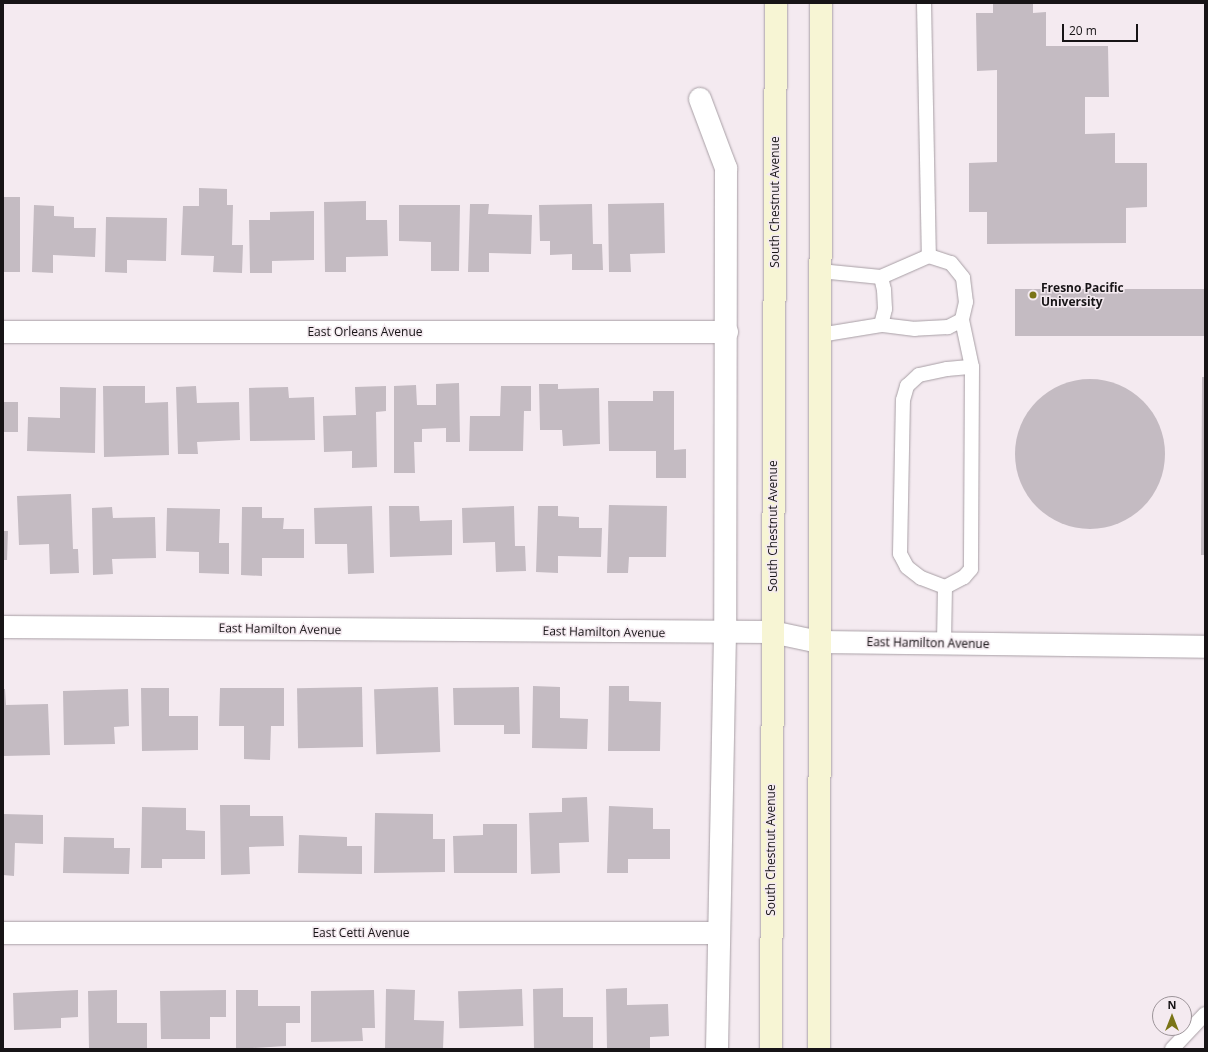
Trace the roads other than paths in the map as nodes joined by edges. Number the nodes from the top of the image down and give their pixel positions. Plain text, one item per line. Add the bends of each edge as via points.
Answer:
1 (776, 3) edge
2 (821, 3) edge
3 (924, 3) edge
4 (700, 99) dead end
5 (929, 256) junction
6 (820, 271) junction
7 (881, 277) junction
8 (962, 320) junction
9 (881, 325) junction
10 (3, 332) edge
11 (727, 332) junction
12 (820, 335) junction
13 (972, 367) junction
14 (945, 588) junction
15 (3, 626) edge
16 (772, 632) junction
17 (725, 633) junction
18 (819, 642) junction
19 (944, 643) junction
20 (1205, 647) edge
21 (3, 933) edge
22 (719, 933) junction
23 (1205, 1014) edge
24 (717, 1049) edge
25 (771, 1049) edge
26 (819, 1049) edge
27 (1172, 1049) edge

1 - 16 main road, South Chestnut Avenue
2 - 6 main road
3 - 5 lane
4 - 11 street via 726,168
5 - 7 lane
5 - 8 lane via 951,264 963,278 966,302
6 - 7 lane
6 - 12 main road
7 - 9 lane via 885,309
8 - 9 lane via 948,327
8 - 13 lane
9 - 12 lane
10 - 11 street, East Orleans Avenue
11 - 17 street
12 - 18 main road
13 - 14 lane via 971,569 964,577
13 - 14 lane via 920,375 907,386 903,400 900,554 907,567 920,578
14 - 19 lane
15 - 17 street, East Hamilton Avenue
16 - 17 street, East Hamilton Avenue
16 - 18 street, East Hamilton Avenue
16 - 25 main road, South Chestnut Avenue
17 - 22 street
18 - 19 street, East Hamilton Avenue
18 - 26 main road
19 - 20 street, East Hamilton Avenue
21 - 22 street, East Cetti Avenue
22 - 24 street
23 - 27 lane

